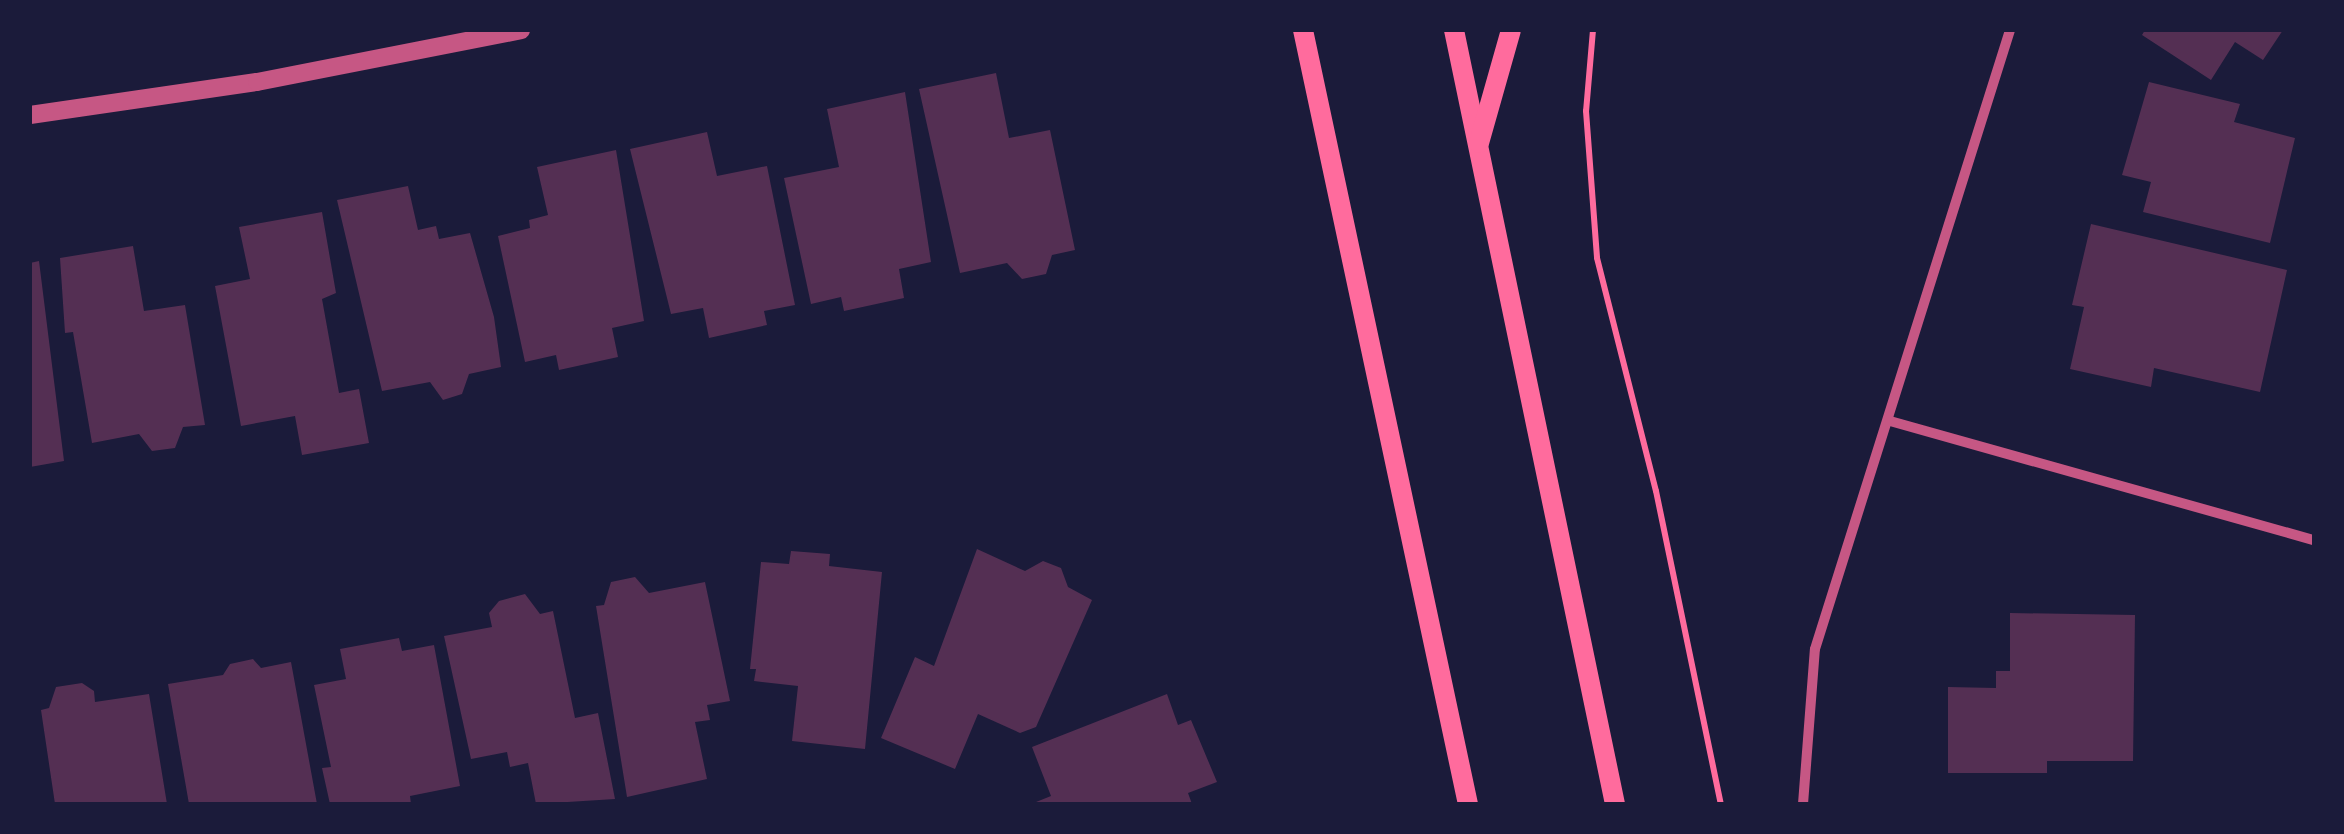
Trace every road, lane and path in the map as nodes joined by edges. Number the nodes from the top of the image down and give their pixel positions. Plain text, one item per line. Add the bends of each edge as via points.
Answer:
1 (521, 30) edge
2 (1303, 30) edge
3 (1454, 30) edge
4 (1511, 30) edge
5 (1593, 30) edge
6 (2010, 30) edge
7 (30, 114) edge
8 (1478, 145) junction
9 (1890, 422) junction
10 (2314, 540) edge
11 (1468, 804) edge
12 (1615, 804) edge
13 (1720, 804) edge
14 (1803, 804) edge

1 - 7 street via 257,82
2 - 11 main road
3 - 8 main road
4 - 8 main road
5 - 13 path via 1586,111 1597,258 1656,491
6 - 9 street
8 - 12 main road
9 - 10 street
9 - 14 street via 1815,649

